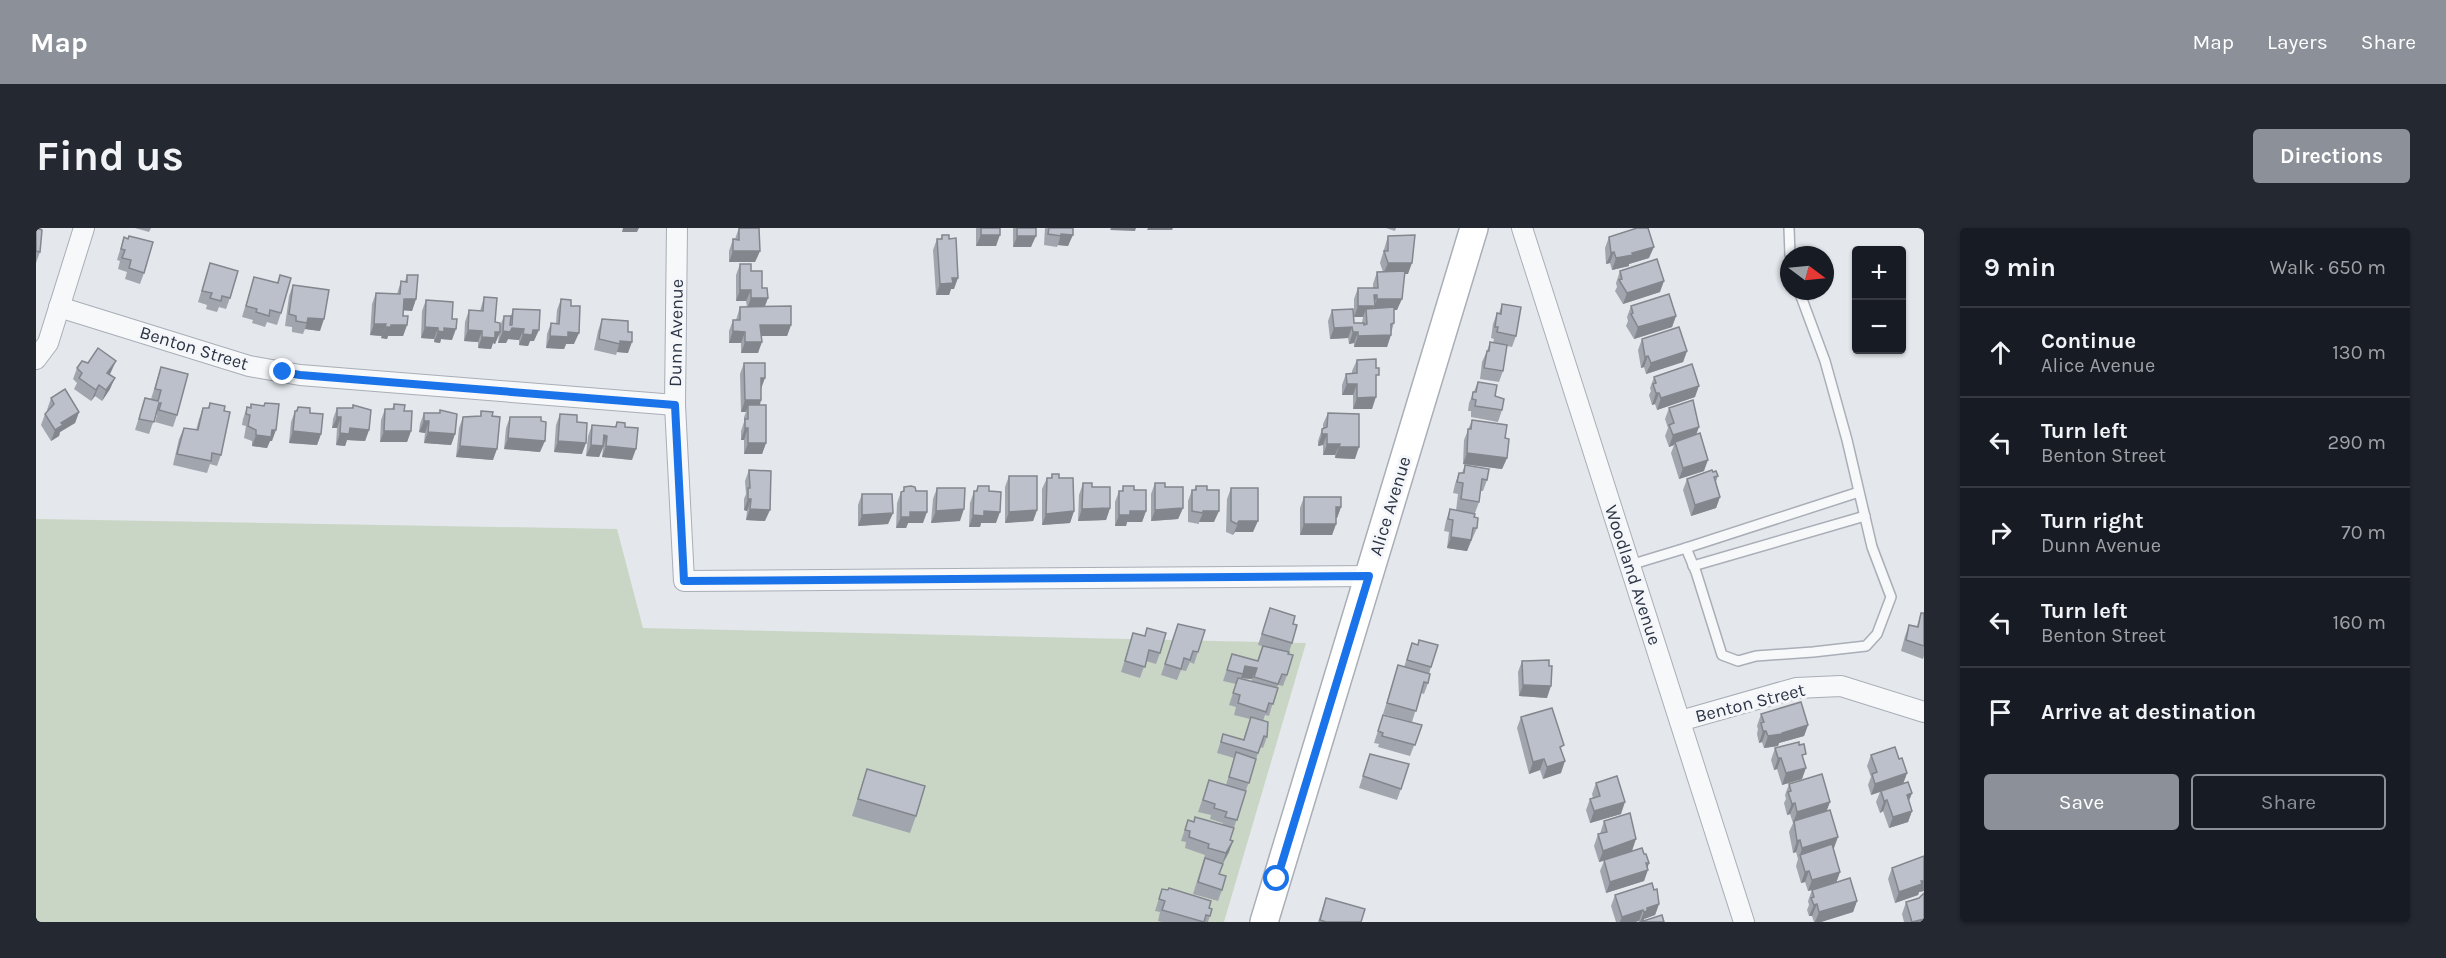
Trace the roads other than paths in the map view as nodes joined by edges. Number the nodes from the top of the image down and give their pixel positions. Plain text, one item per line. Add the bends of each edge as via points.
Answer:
1 (84, 228) edge
2 (677, 228) edge
3 (1474, 228) edge
4 (1522, 228) edge
5 (1789, 228) edge
6 (1790, 246) edge
7 (1802, 300) edge
8 (59, 307) junction
9 (36, 359) edge
10 (675, 405) junction
11 (1859, 492) junction
12 (1865, 516) junction
13 (1686, 548) junction
14 (1630, 565) junction
15 (1693, 566) junction
16 (1369, 576) junction
17 (1924, 712) edge
18 (1680, 721) junction
19 (1264, 922) edge
20 (1744, 922) edge

1 - 8 street
2 - 10 street, Dunn Avenue
3 - 16 street, Alice Avenue
4 - 14 street, Woodland Avenue
5 - 6 lane
7 - 11 lane via 1825,361
8 - 9 street via 48,343
8 - 10 street, Benton Street via 249,366 300,375
10 - 16 street, Dunn Avenue via 684,581
11 - 12 lane
11 - 13 lane
12 - 15 lane
12 - 15 lane via 1891,597 1877,634 1866,646 1738,661 1722,655
13 - 14 lane
13 - 15 lane
14 - 18 street, Woodland Avenue
16 - 19 street, Alice Avenue
17 - 18 street, Benton Street via 1841,686 1796,688
18 - 20 street, Woodland Avenue

